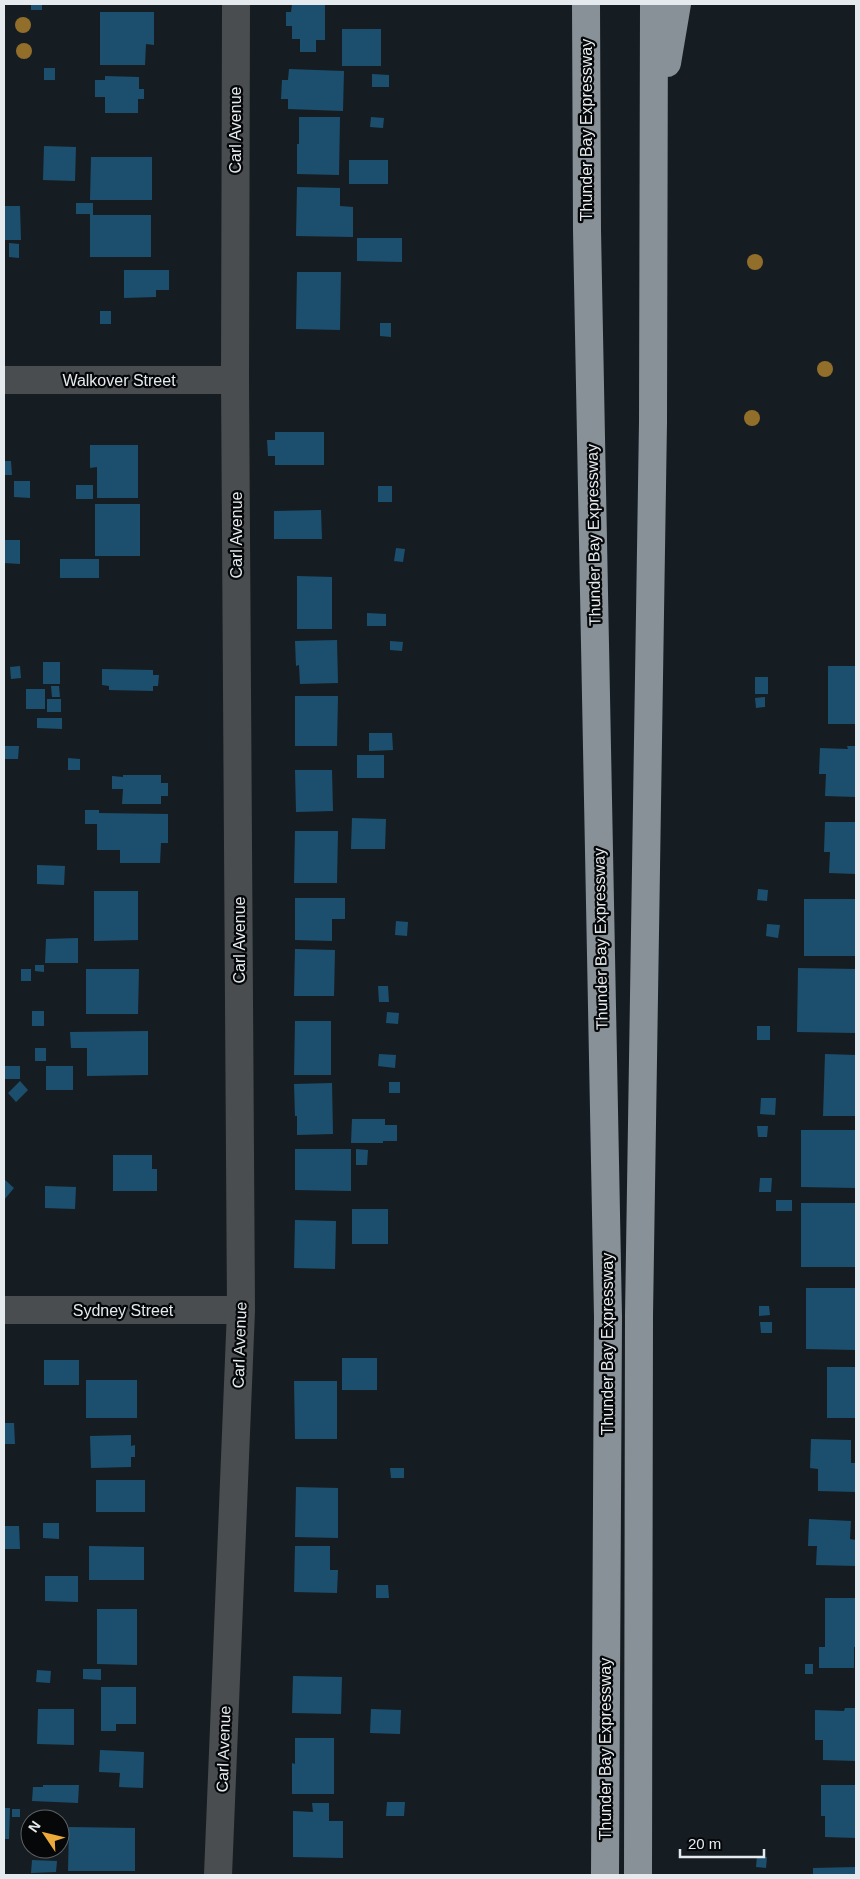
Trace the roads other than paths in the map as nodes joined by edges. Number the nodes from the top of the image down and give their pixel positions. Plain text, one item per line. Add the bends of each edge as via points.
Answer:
1 (236, 4) edge
2 (578, 4) edge
3 (586, 4) edge
4 (654, 4) edge
5 (677, 4) edge
6 (586, 102) junction
7 (655, 131) junction
8 (4, 380) edge
9 (235, 380) junction
10 (4, 1310) edge
11 (241, 1310) junction
12 (218, 1875) edge
13 (605, 1875) edge
14 (638, 1875) edge

1 - 9 street, Carl Avenue
2 - 6 highway
3 - 6 highway, Thunder Bay Expressway
4 - 7 highway, Thunder Bay Expressway
5 - 7 highway
6 - 13 highway, Thunder Bay Expressway via 608,1317
7 - 14 highway, Thunder Bay Expressway via 654,422 639,1315
8 - 9 street, Walkover Street
9 - 11 street, Carl Avenue
10 - 11 street, Sydney Street
11 - 12 street, Carl Avenue

